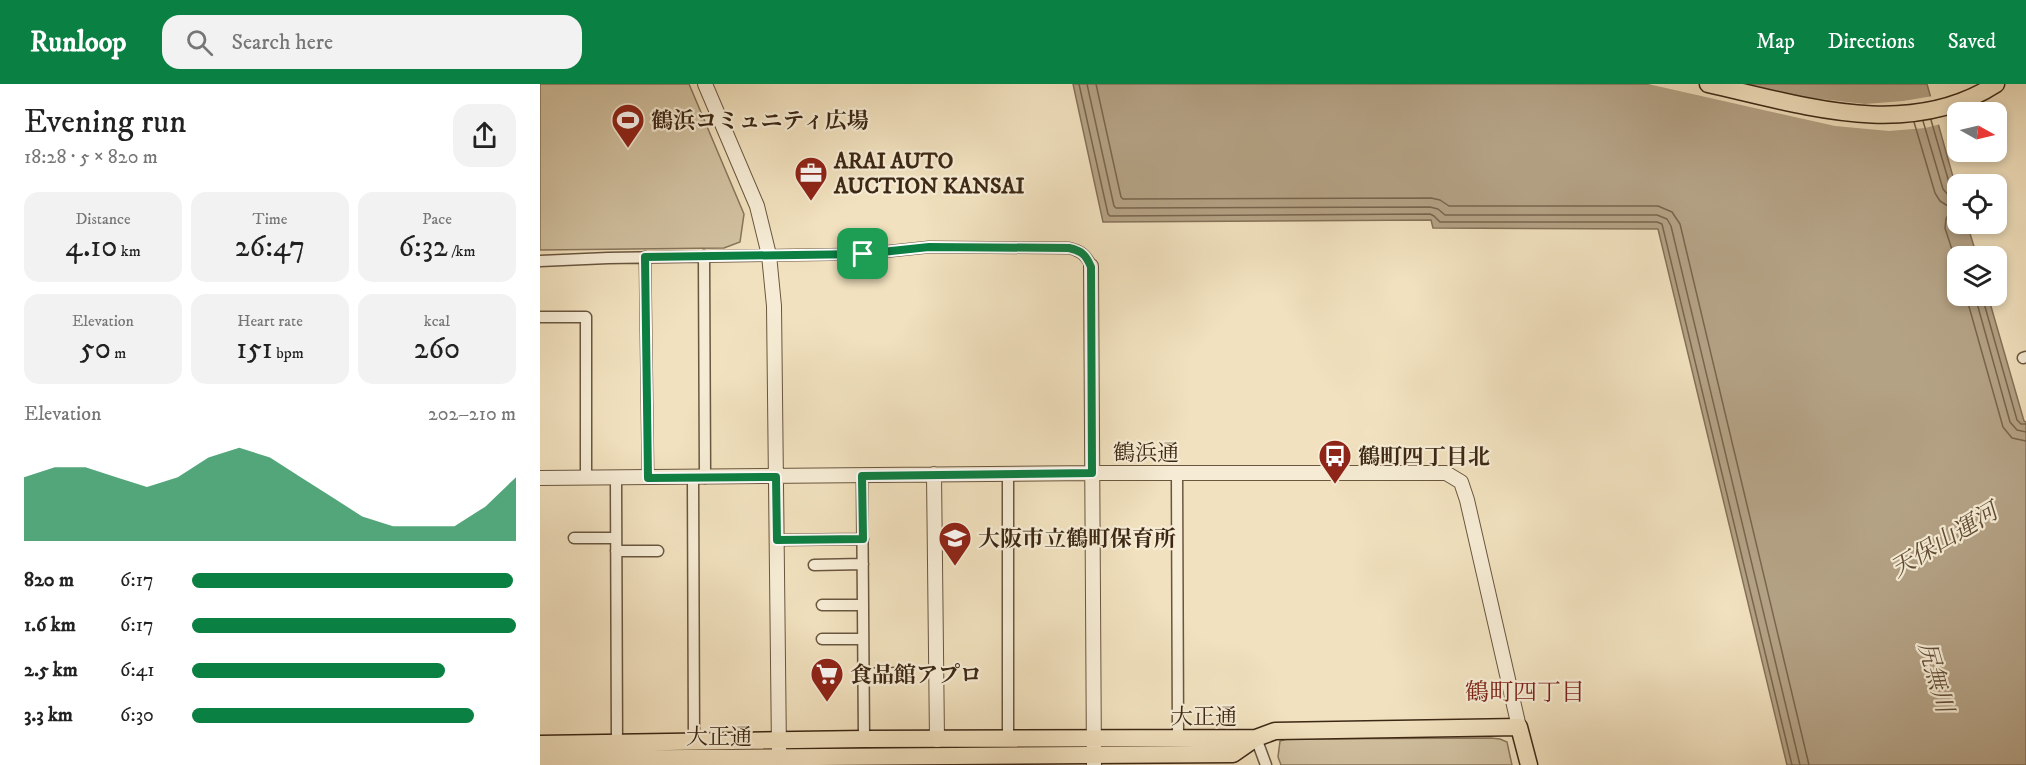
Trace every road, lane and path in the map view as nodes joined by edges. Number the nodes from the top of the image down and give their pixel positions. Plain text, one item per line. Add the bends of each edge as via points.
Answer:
1 (705, 84) edge
2 (1708, 84) edge
3 (1996, 84) edge
4 (769, 255) junction
5 (704, 256) junction
6 (645, 257) junction
7 (540, 261) edge
8 (1091, 267) joint
9 (540, 317) edge
10 (1092, 473) junction
11 (1177, 473) junction
12 (934, 474) junction
13 (1008, 474) junction
14 (862, 476) junction
15 (776, 477) junction
16 (540, 478) edge
17 (586, 478) junction
18 (616, 478) junction
19 (648, 478) junction
20 (699, 478) junction
21 (574, 538) dead end
22 (616, 538) junction
23 (863, 539) junction
24 (777, 540) junction
25 (616, 551) junction
26 (658, 551) dead end
27 (863, 564) junction
28 (814, 565) dead end
29 (822, 605) dead end
30 (863, 605) junction
31 (822, 639) dead end
32 (863, 639) junction
33 (898, 673) dead end
34 (863, 674) junction
35 (1520, 727) junction
36 (1178, 738) junction
37 (1256, 738) junction
38 (864, 739) junction
39 (1008, 740) junction
40 (778, 741) junction
41 (694, 742) junction
42 (540, 744) edge
43 (1094, 753) edge
44 (937, 754) edge
45 (617, 756) edge
46 (540, 759) edge
47 (779, 762) edge
48 (1266, 765) edge
49 (1529, 765) edge

1 - 4 street via 751,190
2 - 3 main road via 1836,111 1888,115 1957,104
4 - 5 street
4 - 8 street via 863,254 929,247 1069,248 1087,256
4 - 15 street via 774,306
5 - 6 street
5 - 20 street
6 - 7 street
6 - 19 street
8 - 10 street
9 - 17 street via 586,317
10 - 11 street, 鶴浜通
10 - 13 street, 鶴浜通
10 - 43 street
11 - 35 street, 鶴浜通 via 1446,473 1461,482
11 - 36 street
12 - 13 street, 鶴浜通
12 - 14 street, 鶴浜通
12 - 44 street
13 - 39 street
14 - 15 street, 鶴浜通
14 - 23 street
15 - 20 street, 鶴浜通
15 - 24 street
16 - 17 street, 鶴浜通
17 - 18 street, 鶴浜通
18 - 19 street, 鶴浜通
18 - 22 street
19 - 20 street, 鶴浜通
20 - 41 street
21 - 22 street
22 - 25 street
23 - 24 street
23 - 27 street
24 - 40 street
25 - 26 street
25 - 45 street
27 - 28 street
27 - 30 street
29 - 30 street
30 - 32 street
31 - 32 street
32 - 34 street
33 - 34 street
34 - 38 street
35 - 37 main road via 1275,731
35 - 49 main road
36 - 37 main road, 大正通
36 - 43 main road, 大正通
37 - 43 main road, 大正通 via 1233,754
37 - 48 street
38 - 40 main road, 大正通
38 - 44 main road, 大正通
39 - 43 main road, 大正通
39 - 44 main road, 大正通
40 - 41 main road, 大正通
40 - 47 street
41 - 45 main road, 大正通
42 - 45 main road, 大正通
43 - 44 main road, 大正通
44 - 47 main road, 大正通
45 - 46 main road, 大正通
45 - 47 main road, 大正通

